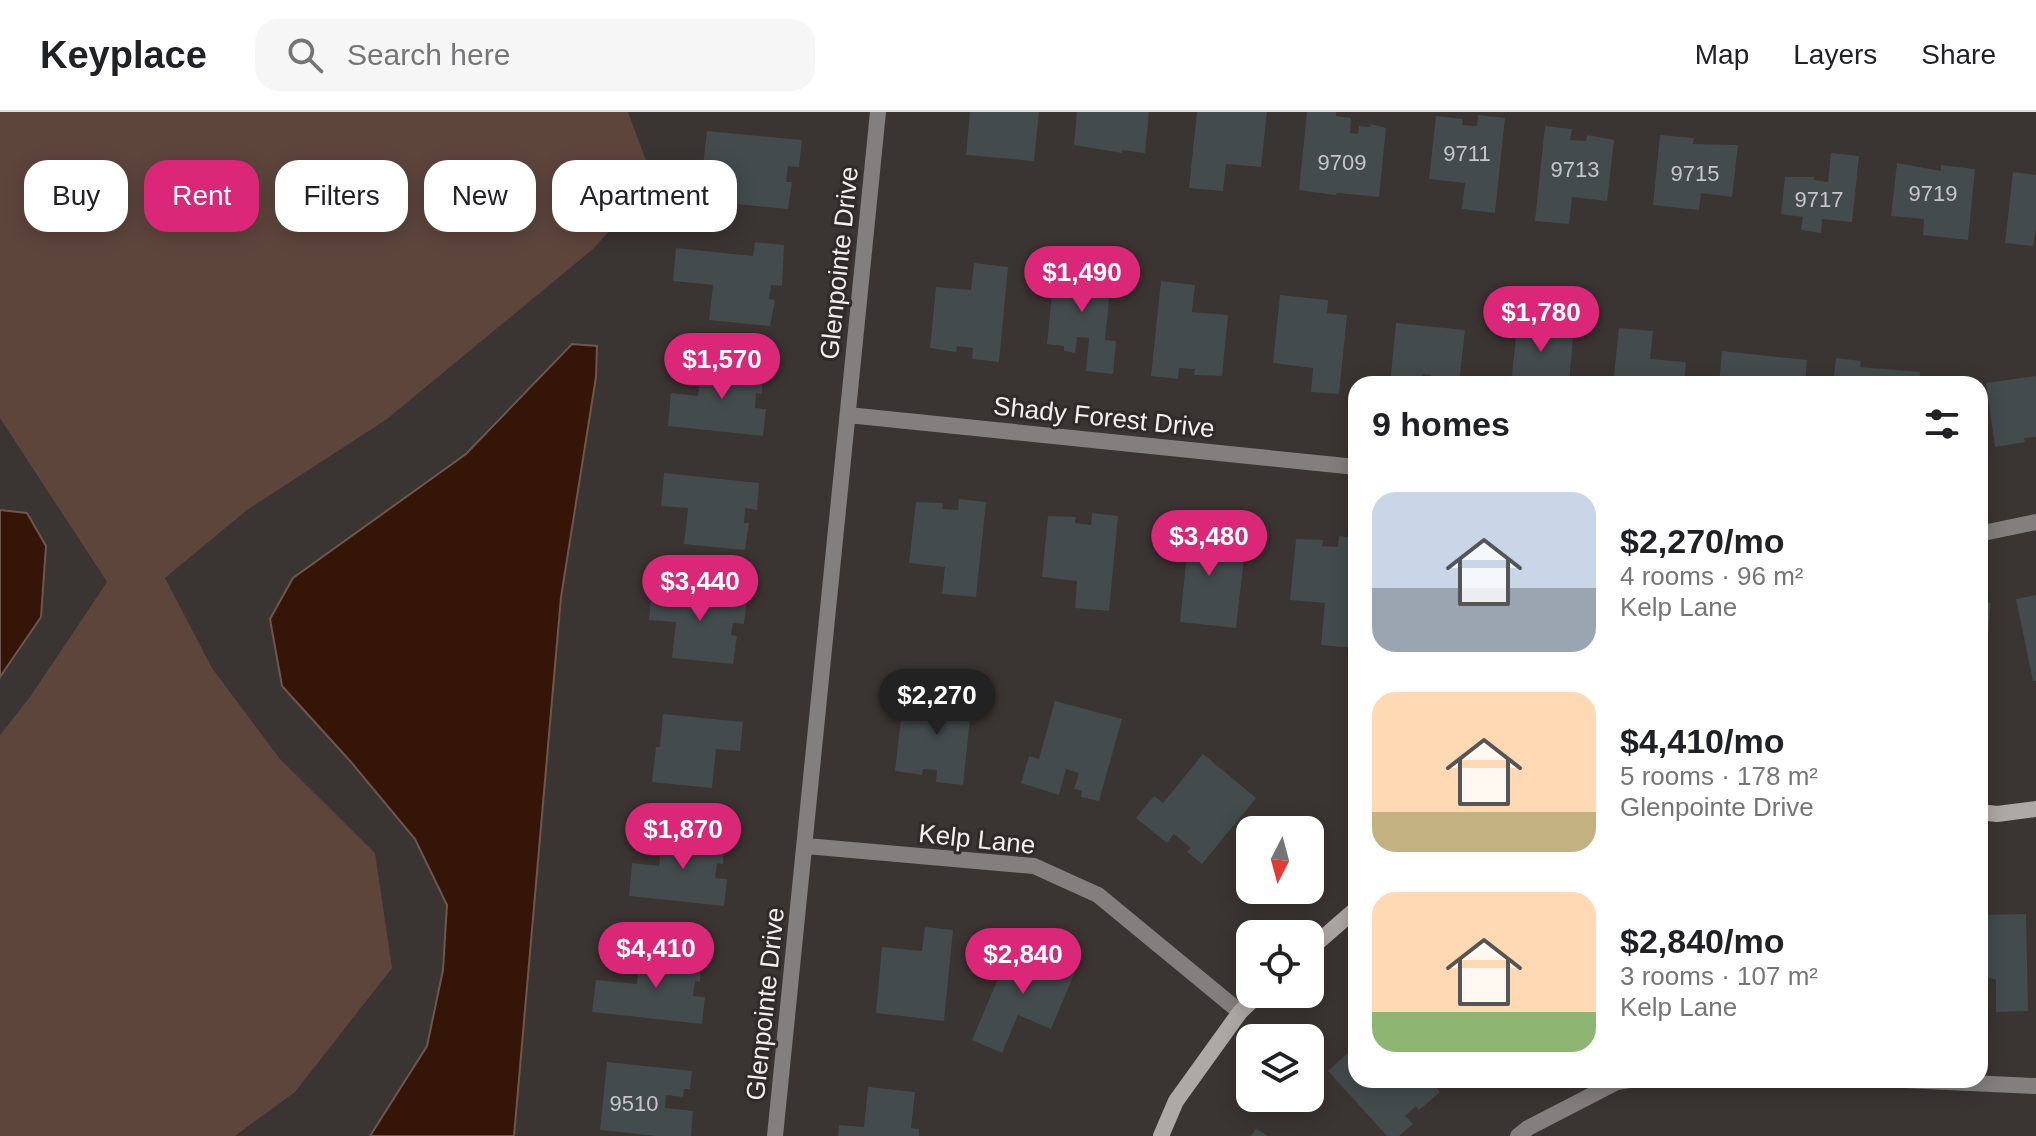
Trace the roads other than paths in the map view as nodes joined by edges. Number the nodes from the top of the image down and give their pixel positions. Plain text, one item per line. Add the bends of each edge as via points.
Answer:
1 (878, 112) edge
2 (848, 415) junction
3 (1348, 466) edge
4 (2036, 522) edge
5 (1988, 532) edge
6 (2036, 809) edge
7 (1988, 813) edge
8 (806, 846) junction
9 (1348, 916) edge
10 (1324, 937) edge
11 (1244, 1008) edge
12 (1240, 1012) junction
13 (1988, 1084) edge
14 (2036, 1086) edge
15 (1605, 1088) edge
16 (775, 1136) edge
17 (1161, 1136) edge
18 (1518, 1136) edge

1 - 2 street, Glenpointe Drive
2 - 3 street, Shady Forest Drive
2 - 8 street, Glenpointe Drive
4 - 5 street
6 - 7 street
8 - 12 street, Kelp Lane via 1034,866 1098,895
8 - 16 street, Glenpointe Drive
9 - 10 street
11 - 12 street
12 - 17 street via 1176,1101
13 - 14 street
15 - 18 street

